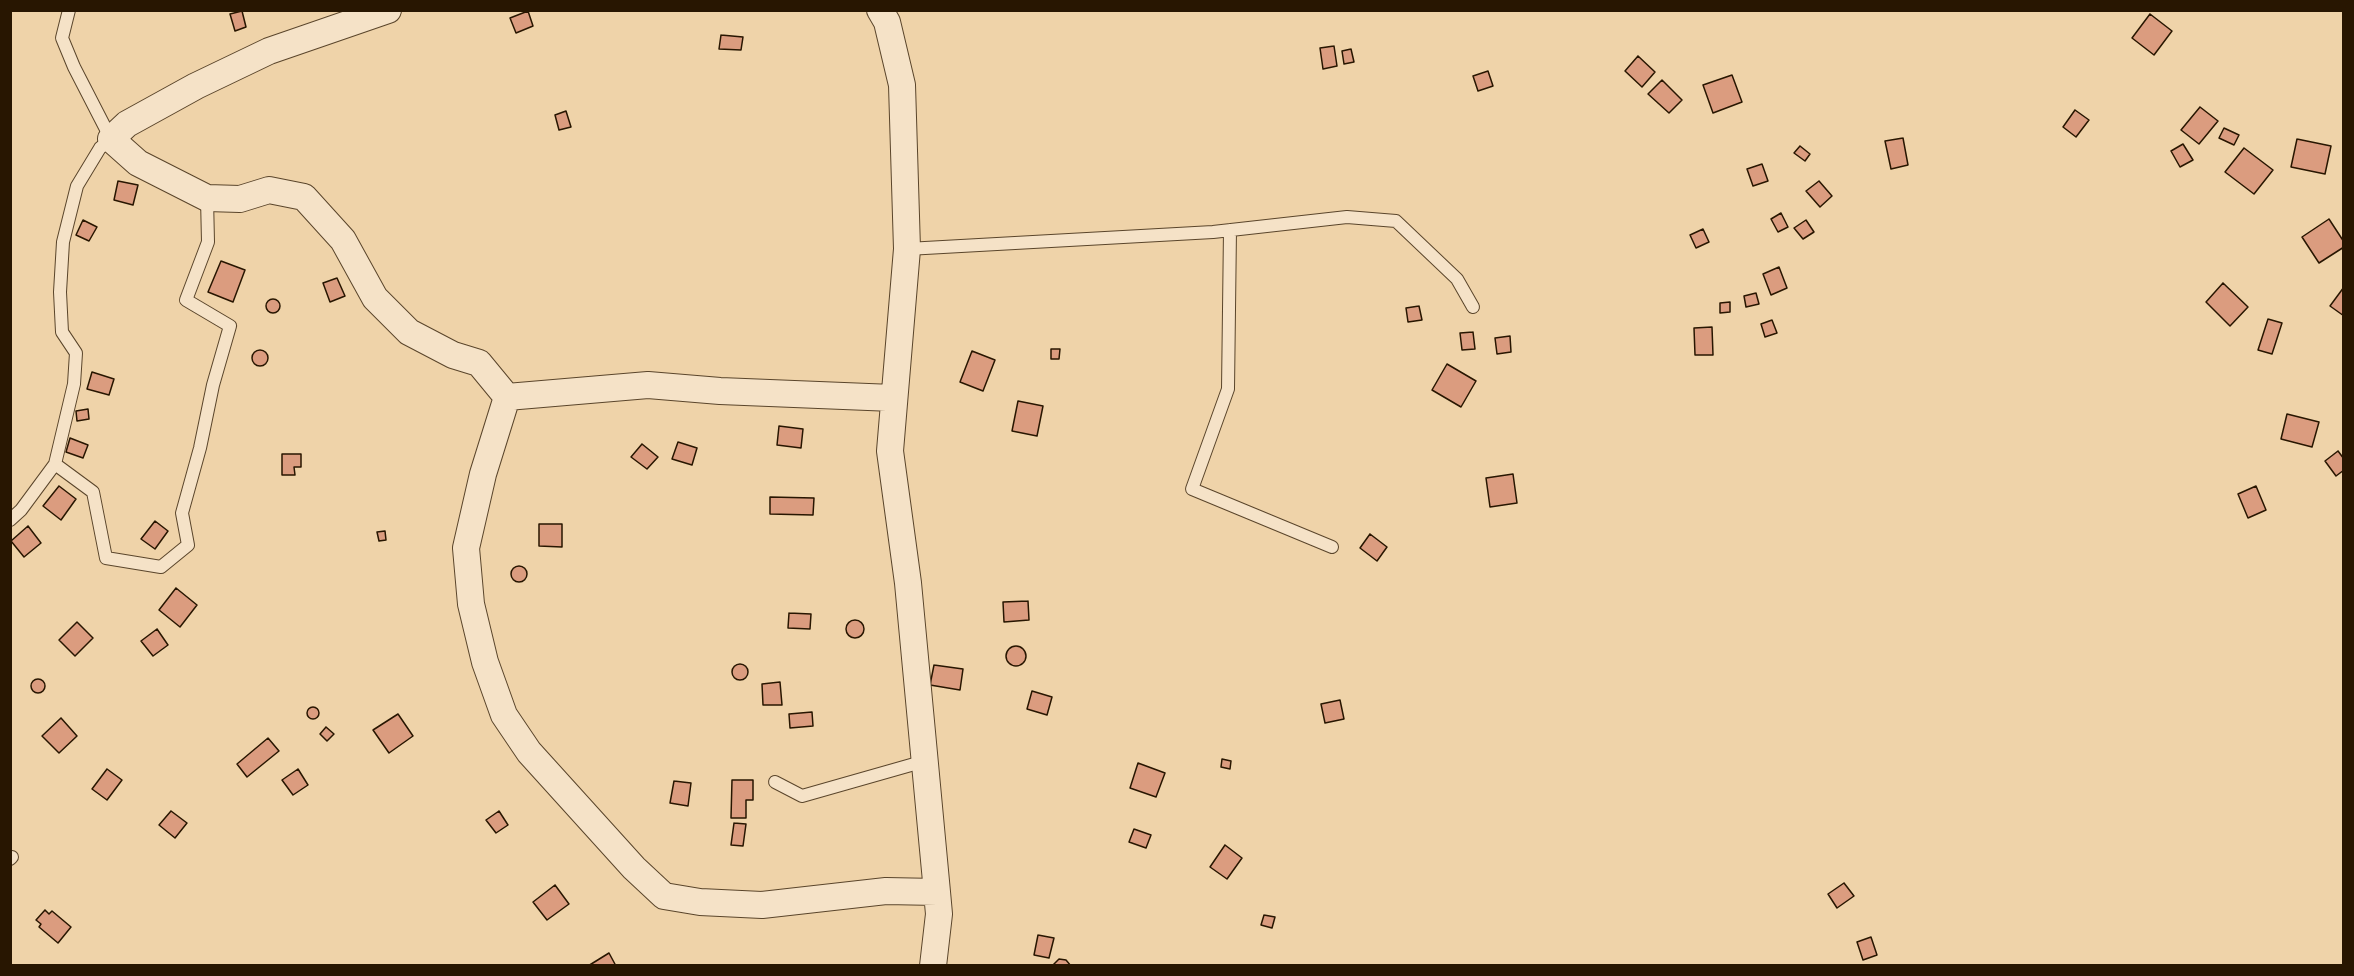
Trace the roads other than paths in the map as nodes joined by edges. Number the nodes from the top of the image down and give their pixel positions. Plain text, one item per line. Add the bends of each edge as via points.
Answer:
1 (69, 10) edge
2 (388, 10) edge
3 (880, 10) edge
4 (111, 139) junction
5 (207, 198) junction
6 (1230, 230) junction
7 (906, 249) junction
8 (1473, 307) dead end
9 (507, 397) junction
10 (893, 398) junction
11 (55, 464) junction
12 (10, 520) edge
13 (1332, 547) dead end
14 (925, 761) junction
15 (776, 782) dead end
16 (937, 892) junction
17 (933, 966) edge

1 - 4 lane via 62,38
2 - 4 street via 269,51 127,124
3 - 7 street via 887,22 902,86
4 - 5 street via 138,164
4 - 11 lane via 100,148 77,186 63,242 62,332 76,353 74,384
5 - 9 street via 240,199 269,190 304,197 343,240 375,298 409,332 453,355 479,363
5 - 11 lane via 208,242 186,300 230,326 182,513 188,545 161,567 106,558 93,492
6 - 7 lane
6 - 8 lane via 1347,217 1396,221 1457,279
6 - 13 lane via 1228,389 1192,489
7 - 10 street
9 - 10 street via 648,385
9 - 16 street via 466,548 471,604 484,662 504,715 529,752 664,896 762,905 886,891
10 - 14 street via 890,451 908,583
11 - 12 lane
14 - 15 lane via 802,796
14 - 16 street
16 - 17 street via 939,914

